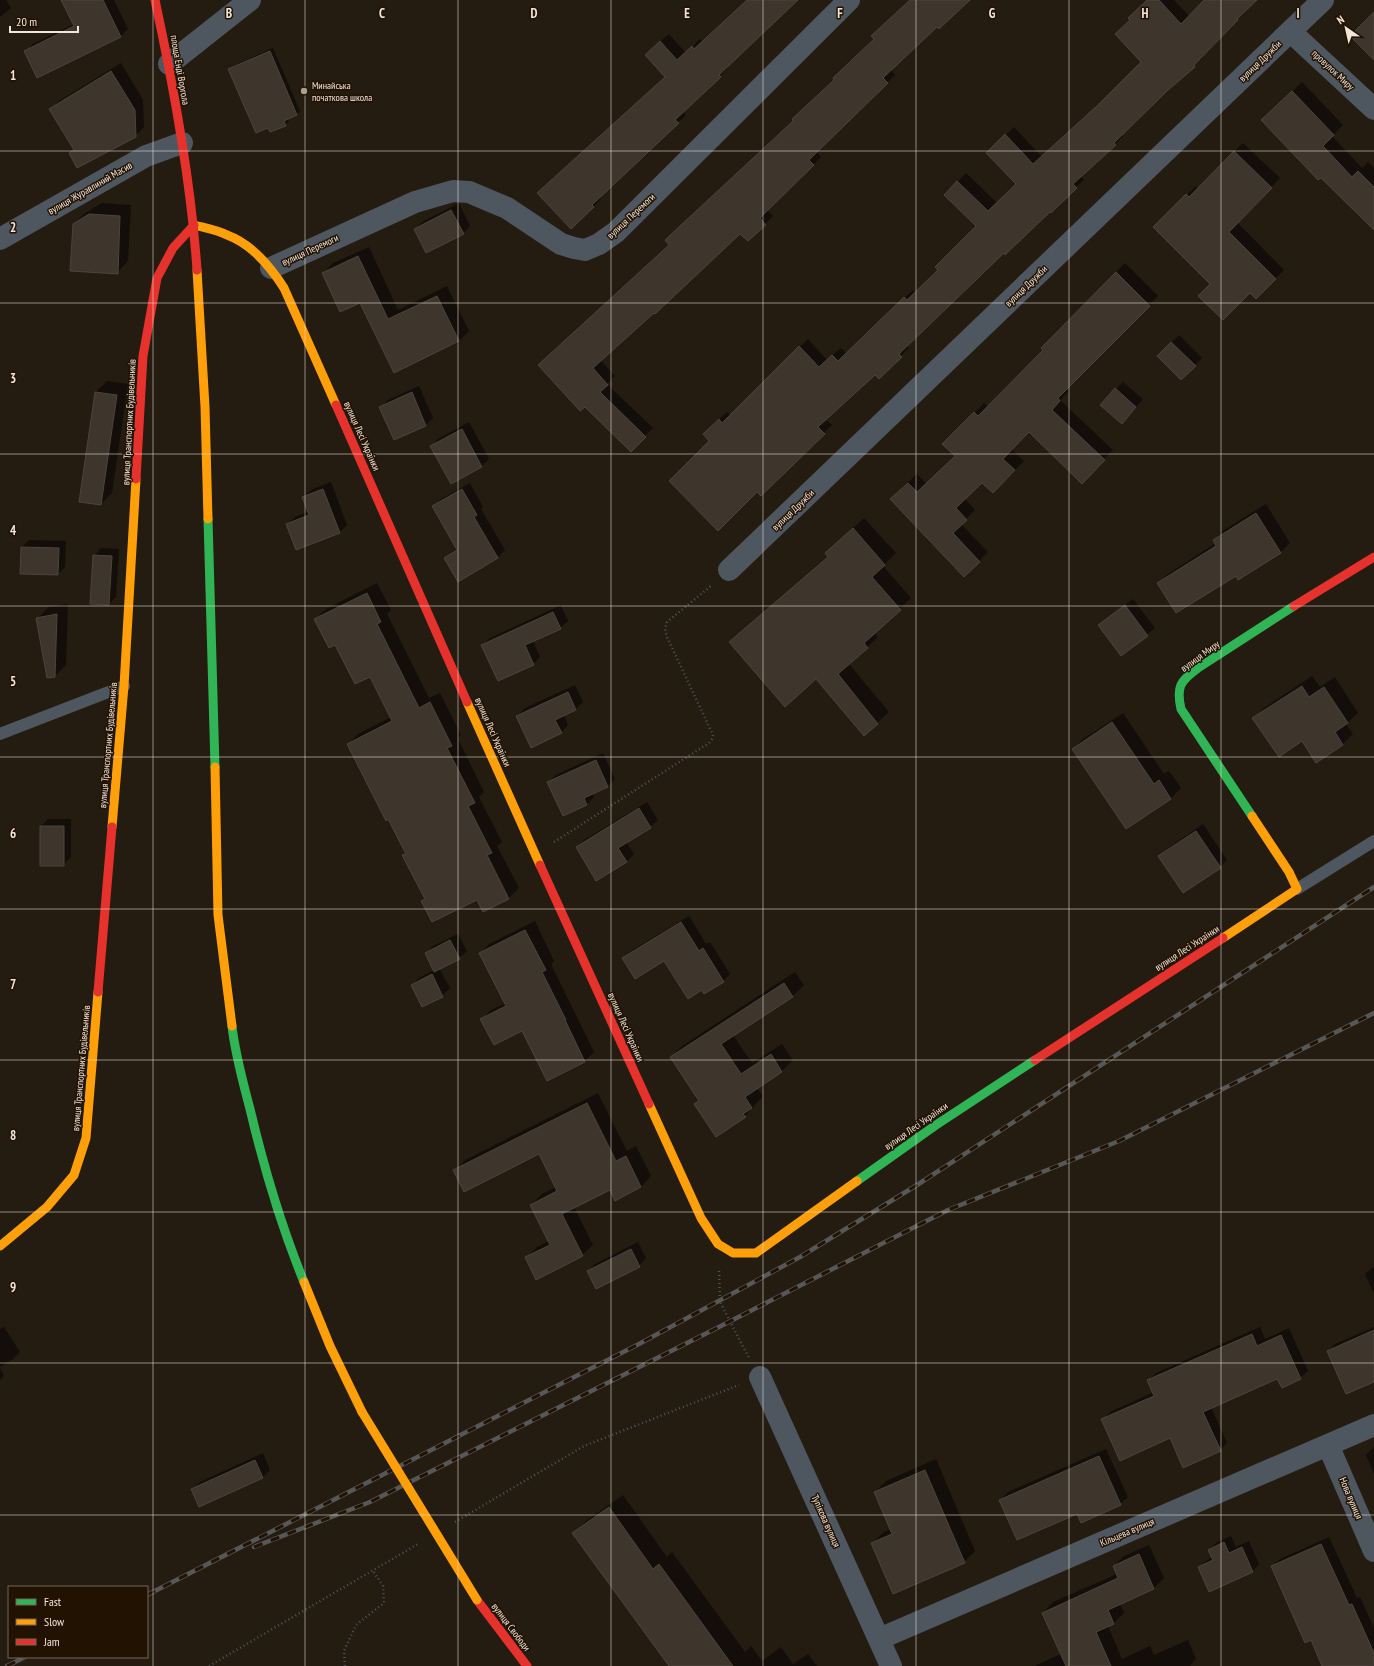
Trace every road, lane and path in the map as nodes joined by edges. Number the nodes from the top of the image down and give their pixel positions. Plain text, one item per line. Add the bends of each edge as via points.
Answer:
1 (155, 0) edge
2 (250, 0) edge
3 (849, 0) edge
4 (1323, 0) edge
5 (1291, 32) junction
6 (169, 64) junction
7 (1374, 108) edge
8 (182, 143) junction
9 (194, 225) junction
10 (0, 239) edge
11 (271, 268) junction
12 (1374, 557) edge
13 (729, 570) joint
14 (124, 686) junction
15 (0, 734) edge
16 (1374, 841) edge
17 (536, 854) junction
18 (1297, 889) junction
19 (718, 1244) junction
20 (0, 1246) edge
21 (760, 1377) junction
22 (362, 1412) joint
23 (1374, 1425) edge
24 (1328, 1444) junction
25 (454, 1523) dead end
26 (421, 1543) dead end
27 (1374, 1551) edge
28 (373, 1571) junction
29 (879, 1640) junction
30 (209, 1666) edge
31 (345, 1666) edge
32 (527, 1666) edge
33 (892, 1666) edge

1 - 6 street, площа Енді Воргола
2 - 6 street
3 - 11 street, вулиця Перемоги via 616,232 599,244 585,250 561,244 508,208 469,192 452,191 415,202
4 - 5 street, вулиця Дружби
5 - 7 street, провулок Миру
5 - 13 street, вулиця Дружби
6 - 8 street, площа Енді Воргола
8 - 9 street, площа Енді Воргола
8 - 10 street, вулиця Журавлиний Масив via 146,156
9 - 11 street, вулиця Лесі Українки via 233,237 256,253
9 - 14 street, вулиця Транспортних Будівельників via 173,248 157,278 143,356
9 - 22 street, площа Енді Воргола via 205,407 218,915 234,1045 262,1158 291,1250 330,1346
11 - 17 street, вулиця Лесі Українки via 284,288
12 - 18 street, вулиця Миру via 1293,605 1208,662 1188,676 1178,689 1182,708 1289,872
13 - 17 path via 667,622 665,629 713,735 712,740
14 - 15 lane
14 - 20 street, вулиця Транспортних Будівельників via 86,1138 74,1175 47,1207
16 - 18 lane
17 - 19 street, вулиця Лесі Українки via 700,1218
18 - 19 street, вулиця Лесі Українки via 936,1125 756,1253 733,1253
19 - 21 path via 720,1302
21 - 25 path via 584,1446
21 - 29 street, Тупікова вулиця
22 - 32 street, вулиця Свободи, bridge via 477,1600
23 - 24 street, Кільцева вулиця
24 - 27 street, Нова вулиця
24 - 29 street, Кільцева вулиця
26 - 28 path
28 - 30 path
28 - 31 path via 383,1586 384,1603 356,1625 344,1651
29 - 33 street, Тупікова вулиця

